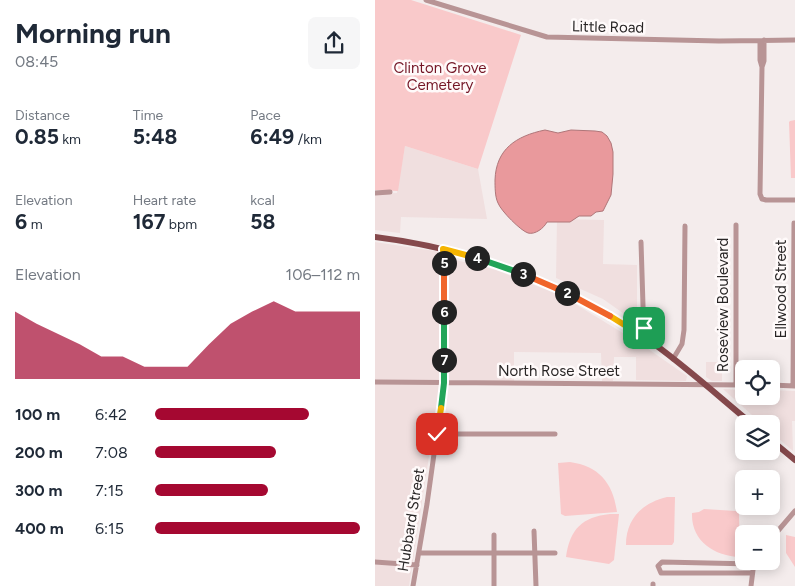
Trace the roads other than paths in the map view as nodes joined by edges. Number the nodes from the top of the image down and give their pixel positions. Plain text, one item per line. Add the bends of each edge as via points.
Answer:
1 (426, 0) edge
2 (762, 40) junction
3 (795, 40) edge
4 (390, 192) dead end
5 (375, 193) edge
6 (795, 200) edge
7 (794, 223) edge
8 (736, 225) dead end
9 (685, 226) dead end
10 (375, 237) edge
11 (641, 242) dead end
12 (443, 249) junction
13 (644, 337) junction
14 (673, 358) junction
15 (736, 360) edge
16 (375, 382) edge
17 (444, 383) junction
18 (705, 384) junction
19 (735, 385) edge
20 (780, 385) edge
21 (794, 386) edge
22 (741, 415) edge
23 (437, 434) junction
24 (555, 434) dead end
25 (780, 448) edge
26 (795, 460) edge
27 (795, 511) edge
28 (780, 528) edge
29 (535, 531) dead end
30 (494, 535) dead end
31 (493, 552) junction
32 (535, 552) junction
33 (419, 553) junction
34 (555, 553) dead end
35 (375, 562) edge
36 (735, 563) edge
37 (417, 565) junction
38 (753, 570) edge
39 (752, 573) junction
40 (413, 586) edge
41 (494, 586) edge
42 (536, 586) edge
43 (751, 586) edge

1 - 2 street, Little Road via 547,37
2 - 3 street, Little Road
2 - 6 street via 761,197 766,200
4 - 5 street
7 - 21 street, Ellwood Street
8 - 15 street, Roseview Boulevard
9 - 14 street via 684,330 682,344
10 - 12 main road
11 - 13 street
12 - 13 main road via 547,284 584,301
12 - 17 street, Hubbard Street
13 - 14 main road
14 - 18 main road
16 - 17 street, North Rose Street
17 - 18 street, North Rose Street
17 - 23 street, Hubbard Street
18 - 19 street, North Rose Street
18 - 22 main road
20 - 21 street
23 - 24 street
23 - 33 street, Hubbard Street
25 - 26 main road
27 - 28 street
29 - 32 street
30 - 31 street
31 - 32 street
31 - 33 street
31 - 41 street
32 - 34 street
32 - 42 street
33 - 37 street, Hubbard Street
35 - 37 street
36 - 39 street via 662,562 657,566 661,573
37 - 40 street, Hubbard Street
38 - 39 street
39 - 43 street

